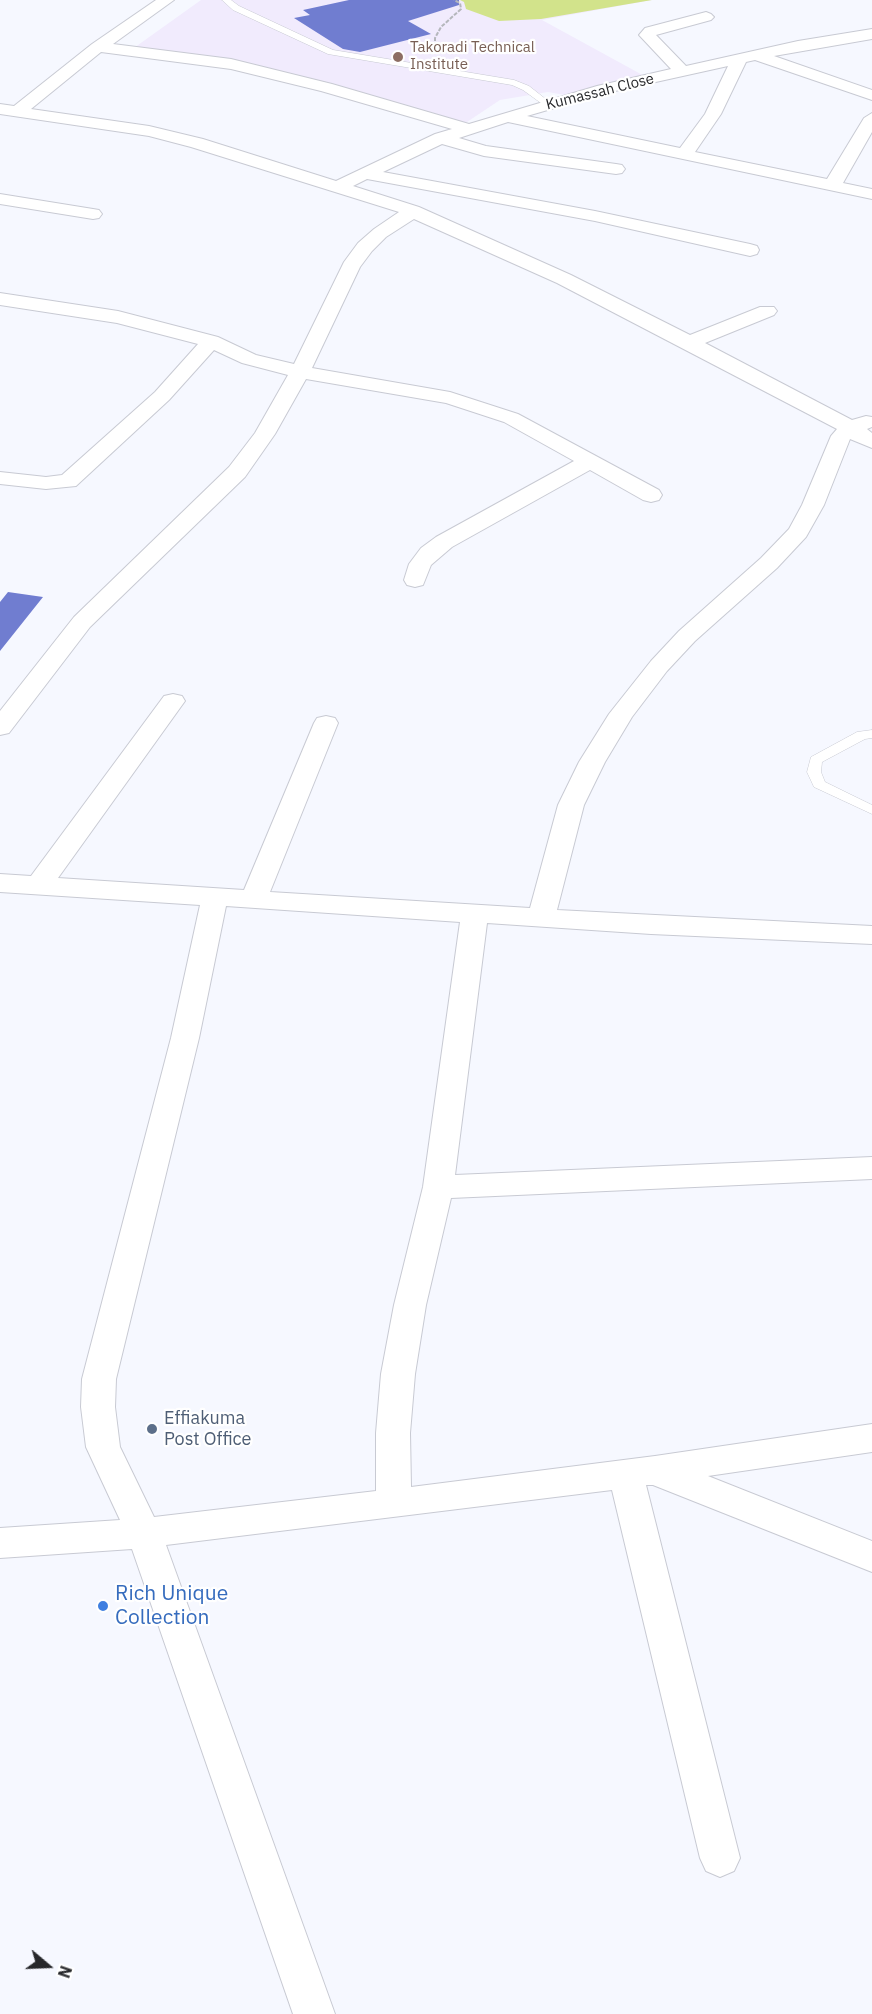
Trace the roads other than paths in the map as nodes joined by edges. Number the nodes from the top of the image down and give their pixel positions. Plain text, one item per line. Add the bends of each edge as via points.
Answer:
1 (166, 0) edge
2 (226, 0) edge
3 (706, 17) dead end
4 (872, 34) edge
5 (98, 47) junction
6 (748, 57) junction
7 (682, 72) junction
8 (872, 95) edge
9 (548, 104) junction
10 (0, 109) edge
11 (19, 110) junction
12 (506, 117) junction
13 (871, 125) edge
14 (466, 128) junction
15 (441, 138) junction
16 (685, 154) junction
17 (616, 170) dead end
18 (366, 174) junction
19 (339, 186) junction
20 (832, 186) junction
21 (872, 194) edge
22 (0, 199) edge
23 (413, 211) junction
24 (93, 214) dead end
25 (750, 250) dead end
26 (0, 299) edge
27 (767, 311) dead end
28 (211, 341) junction
29 (689, 342) junction
30 (302, 370) junction
31 (862, 424) edge
32 (872, 442) edge
33 (591, 461) junction
34 (0, 478) edge
35 (651, 495) dead end
36 (415, 580) dead end
37 (173, 701) dead end
38 (326, 723) dead end
39 (0, 728) edge
40 (872, 734) edge
41 (872, 810) edge
42 (0, 883) edge
43 (39, 885) junction
44 (215, 896) junction
45 (254, 899) junction
46 (475, 914) junction
47 (541, 918) junction
48 (872, 935) edge
49 (872, 1168) edge
50 (438, 1187) junction
51 (872, 1438) edge
52 (640, 1472) junction
53 (394, 1504) junction
54 (144, 1533) junction
55 (0, 1543) edge
56 (872, 1557) edge
57 (720, 1857) dead end
58 (314, 2014) edge

1 - 5 street
2 - 9 lane via 331,52 514,83
3 - 7 street via 647,34
4 - 6 street, Kumassah Close
5 - 11 street
5 - 14 street via 231,64
6 - 7 street, Kumassah Close
6 - 8 street
6 - 16 street
7 - 9 street, Kumassah Close
9 - 12 street, Kumassah Close
10 - 11 street
11 - 19 street via 149,131
12 - 14 street, Kumassah Close
12 - 16 street
13 - 20 street
14 - 15 street, Kumassah Close
15 - 17 street via 484,150
15 - 18 street, Kumassah Close
16 - 20 street
18 - 19 street, Kumassah Close
18 - 25 street via 595,216
19 - 23 street
20 - 21 street
22 - 24 street
23 - 29 street via 564,279
23 - 30 street via 380,232 351,266
26 - 28 street via 117,316
27 - 29 street
28 - 30 street via 264,365
28 - 34 street via 162,396 68,481
29 - 31 street
30 - 33 street via 450,398 511,418
30 - 39 street via 265,434 237,472 82,622
31 - 32 street
31 - 47 street via 841,436 813,506 798,532 687,636 621,714 571,805
33 - 35 street
33 - 36 street via 444,542 420,564
37 - 43 street
38 - 45 street
40 - 41 lane via 862,735 816,760 814,772 819,784
42 - 43 street
43 - 44 street
44 - 45 street
44 - 54 street via 185,1038 99,1379 98,1407 104,1447
45 - 46 street
46 - 47 street
46 - 50 street
47 - 48 street
49 - 50 street
50 - 53 street via 398,1374 393,1433
51 - 52 street
52 - 53 street
52 - 56 street
52 - 57 street
53 - 54 street
54 - 55 street
54 - 58 street

